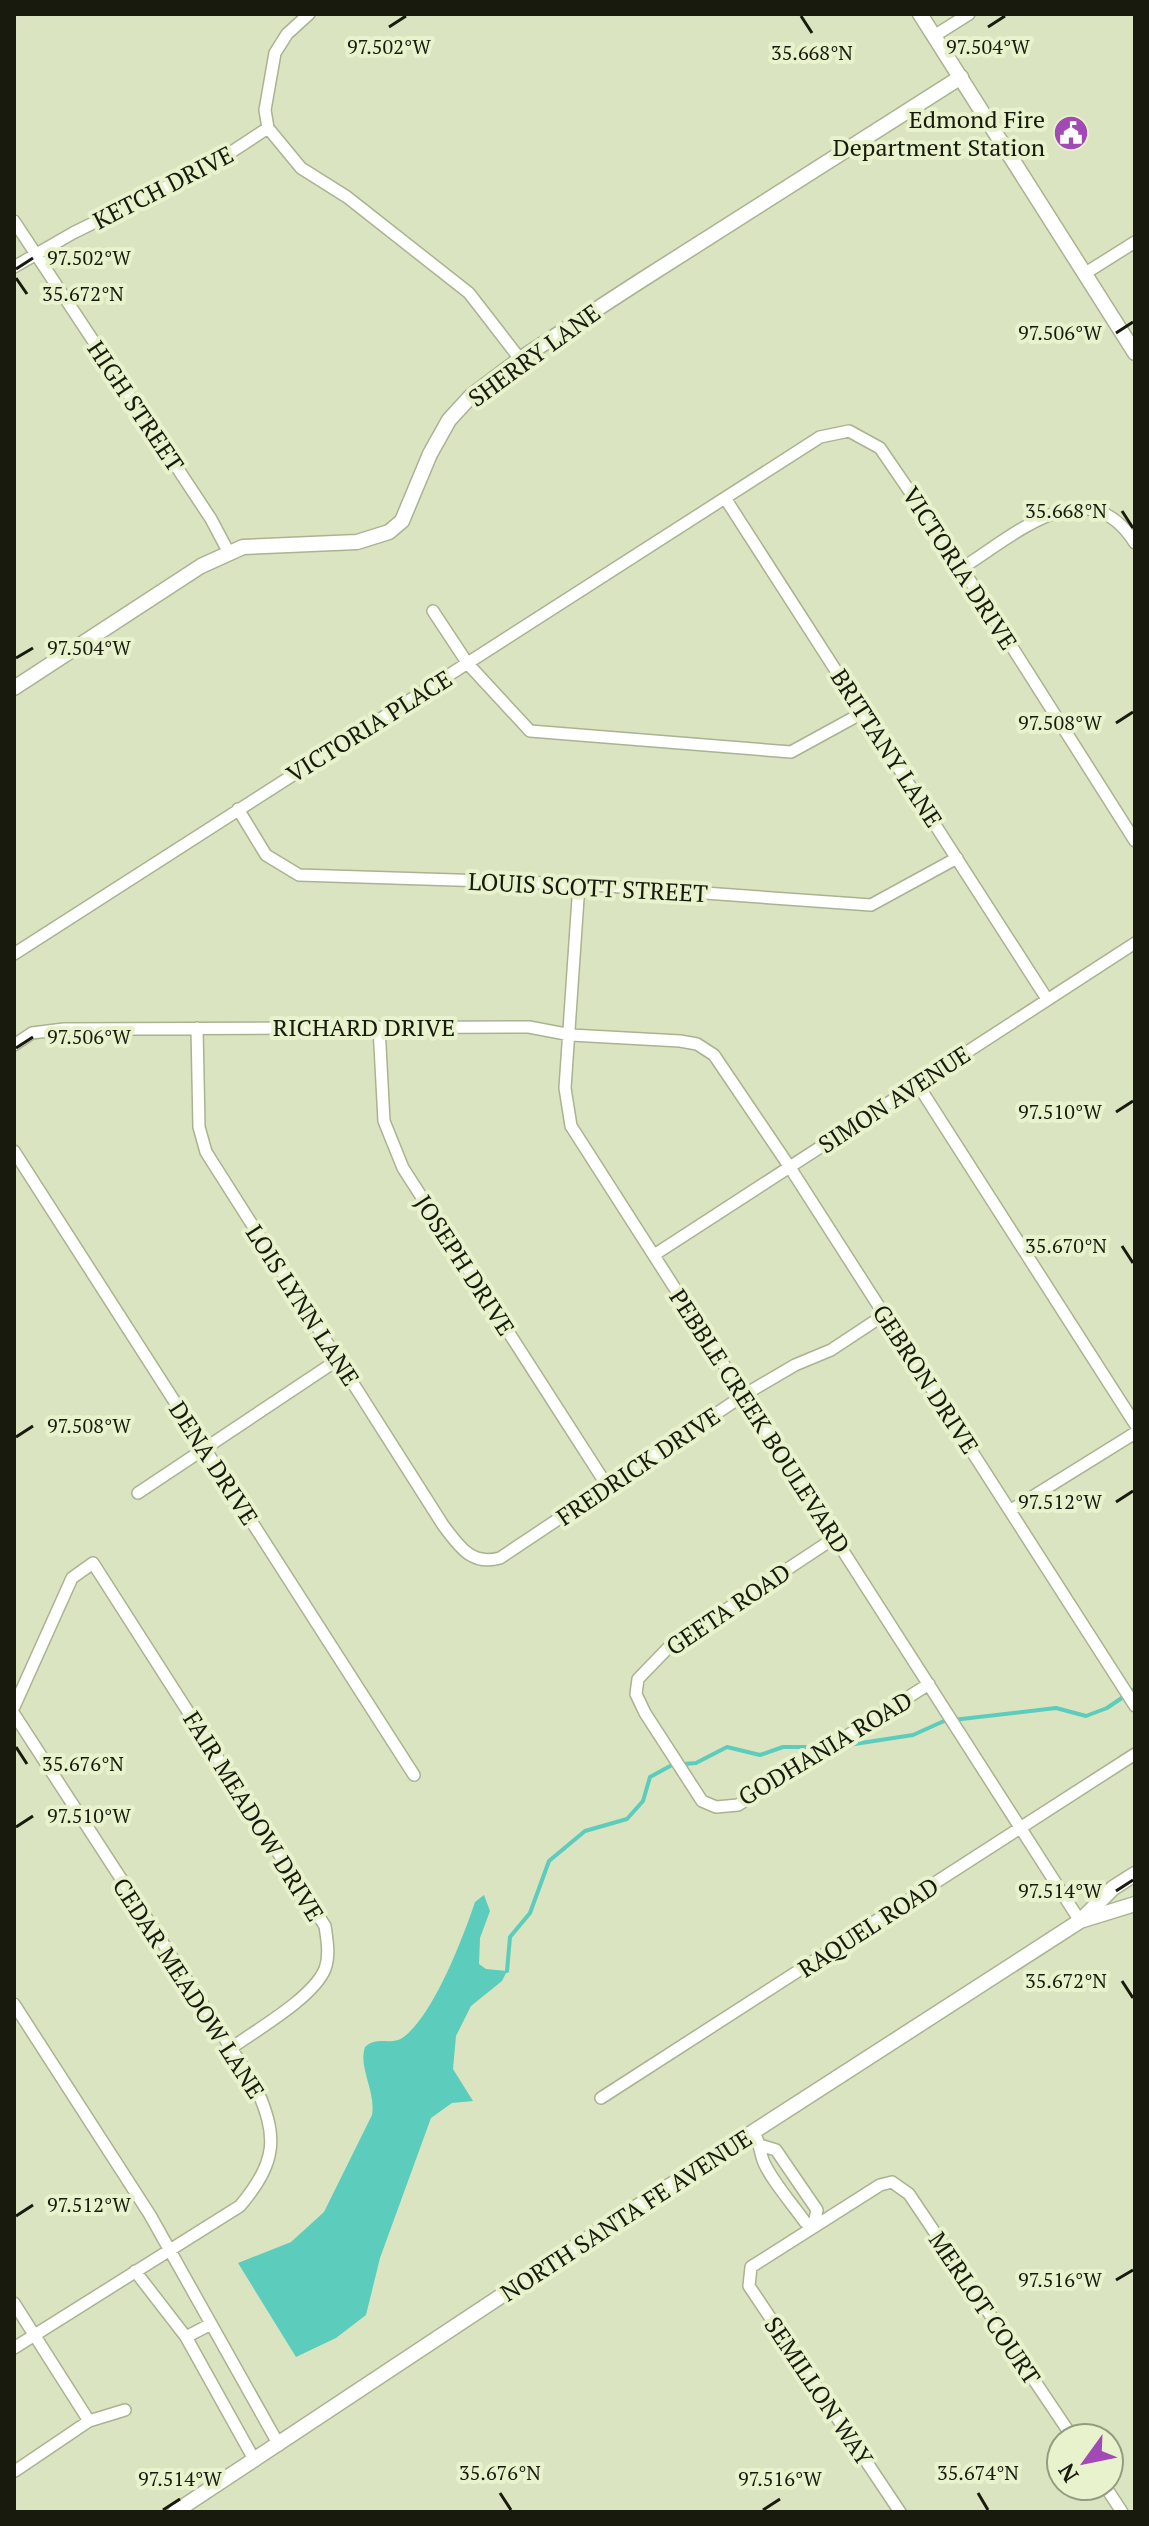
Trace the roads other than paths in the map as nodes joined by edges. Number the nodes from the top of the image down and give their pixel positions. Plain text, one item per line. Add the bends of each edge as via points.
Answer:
1 (309, 14) edge
2 (920, 14) edge
3 (969, 14) edge
4 (934, 36) junction
5 (961, 77) junction
6 (268, 128) junction
7 (14, 221) edge
8 (1135, 242) edge
9 (37, 256) junction
10 (14, 267) edge
11 (1084, 274) junction
12 (1135, 353) edge
13 (520, 359) junction
14 (725, 498) junction
15 (1135, 543) edge
16 (229, 553) junction
17 (962, 568) junction
18 (433, 611) dead end
19 (468, 664) junction
20 (14, 688) edge
21 (864, 712) junction
22 (238, 809) junction
23 (1135, 841) edge
24 (957, 858) junction
25 (579, 884) junction
26 (1135, 943) edge
27 (14, 954) edge
28 (1047, 999) junction
29 (379, 1027) junction
30 (197, 1028) junction
31 (571, 1035) junction
32 (14, 1045) edge
33 (714, 1055) joint
34 (918, 1085) junction
35 (14, 1151) edge
36 (789, 1166) junction
37 (654, 1255) junction
38 (884, 1315) junction
39 (339, 1359) junction
40 (744, 1395) junction
41 (1135, 1424) edge
42 (1135, 1433) edge
43 (205, 1449) junction
44 (606, 1484) junction
45 (138, 1493) dead end
46 (1011, 1510) junction
47 (836, 1537) junction
48 (473, 1559) joint
49 (929, 1684) junction
50 (636, 1694) joint
51 (1135, 1706) edge
52 (14, 1707) edge
53 (14, 1714) edge
54 (1135, 1754) edge
55 (414, 1775) dead end
56 (1022, 1829) junction
57 (1135, 1874) edge
58 (1135, 1904) edge
59 (1080, 1921) junction
60 (14, 2004) edge
61 (230, 2049) junction
62 (601, 2098) dead end
63 (754, 2133) junction
64 (763, 2146) junction
65 (801, 2187) junction
66 (787, 2197) junction
67 (814, 2224) junction
68 (167, 2250) junction
69 (135, 2271) junction
70 (14, 2303) edge
71 (211, 2324) junction
72 (34, 2335) junction
73 (186, 2337) junction
74 (14, 2348) edge
75 (125, 2410) dead end
76 (89, 2421) junction
77 (1062, 2422) edge
78 (279, 2445) junction
79 (255, 2461) junction
80 (15, 2471) edge
81 (175, 2512) edge
82 (900, 2512) edge

1 - 6 street via 275,53 265,110
2 - 4 street
3 - 4 street
4 - 5 street
5 - 11 street
5 - 13 street, SHERRY LANE
6 - 9 street, KETCH DRIVE via 213,164
6 - 13 street via 301,168 469,293
7 - 9 street, HIGH STREET
8 - 11 street
9 - 10 street, KETCH DRIVE
9 - 16 street, HIGH STREET
11 - 12 street
13 - 16 street, SHERRY LANE via 449,420 402,521 389,532 370,540 265,545
14 - 17 street, VICTORIA DRIVE via 820,437 849,431 880,448
14 - 19 street, VICTORIA PLACE
14 - 21 street, BRITTANY LANE
15 - 17 street via 1117,520 1077,505 1051,514
16 - 20 street, SHERRY LANE
17 - 23 street, VICTORIA DRIVE
18 - 19 street
19 - 21 street via 530,731 791,752
19 - 22 street, VICTORIA PLACE
21 - 24 street, BRITTANY LANE
22 - 25 street, LOUIS SCOTT STREET via 266,855 299,875
22 - 27 street, VICTORIA PLACE
24 - 25 street, LOUIS SCOTT STREET via 871,905
24 - 28 street, BRITTANY LANE
25 - 31 street, PEBBLE CREEK BOULEVARD
26 - 28 street, SIMON AVENUE
28 - 34 street, SIMON AVENUE
29 - 30 street, RICHARD DRIVE
29 - 31 street, RICHARD DRIVE via 529,1027
29 - 44 street, JOSEPH DRIVE via 384,1121 403,1168
30 - 32 street, RICHARD DRIVE via 64,1029 32,1033
30 - 39 street, LOIS LYNN LANE via 199,1127 206,1152
31 - 33 street, RICHARD DRIVE via 680,1041
31 - 37 street, PEBBLE CREEK BOULEVARD via 565,1088 571,1126
33 - 36 street, GEBRON DRIVE
34 - 36 street, SIMON AVENUE
34 - 41 street
35 - 43 street, DENA DRIVE
36 - 37 street, SIMON AVENUE
36 - 38 street, GEBRON DRIVE
37 - 40 street, PEBBLE CREEK BOULEVARD
38 - 40 street, FREDRICK DRIVE via 831,1350
38 - 46 street, GEBRON DRIVE
39 - 43 street
39 - 48 street, LOIS LYNN LANE via 443,1525
40 - 44 street, FREDRICK DRIVE
40 - 47 street, PEBBLE CREEK BOULEVARD
42 - 46 street
43 - 45 street
43 - 55 street, DENA DRIVE
44 - 48 street, FREDRICK DRIVE via 500,1558
46 - 51 street, GEBRON DRIVE
47 - 49 street, PEBBLE CREEK BOULEVARD
47 - 50 street, GEETA ROAD via 668,1648 638,1679
49 - 50 street, GODHANIA ROAD via 759,1793 738,1805 716,1807 693,1789
49 - 56 street, PEBBLE CREEK BOULEVARD
52 - 61 street, FAIR MEADOW DRIVE via 72,1578 93,1563 325,1926 324,1969 311,1990
53 - 61 street, CEDAR MEADOW LANE
54 - 56 street, RAQUEL ROAD
56 - 59 street, PEBBLE CREEK BOULEVARD
56 - 62 street, RAQUEL ROAD
57 - 59 street, NORTH SANTA FE AVENUE
58 - 59 street, NORTH SANTA FE AVENUE
59 - 63 street, NORTH SANTA FE AVENUE
60 - 68 street via 150,2215
61 - 68 street, CEDAR MEADOW LANE via 271,2119 272,2145 264,2171 240,2206
63 - 64 street
63 - 78 street, NORTH SANTA FE AVENUE
64 - 65 street via 776,2150
64 - 66 street via 761,2156
65 - 66 street
65 - 67 street via 817,2210
66 - 67 street via 805,2222
67 - 77 street, MERLOT COURT via 880,2185 892,2182 909,2194
67 - 82 street, SEMILLON WAY via 751,2267 749,2286
68 - 69 street, CEDAR MEADOW LANE
68 - 71 street
69 - 72 street, CEDAR MEADOW LANE
69 - 73 street
70 - 72 street
71 - 73 street
71 - 78 street
72 - 74 street, CEDAR MEADOW LANE
72 - 76 street
73 - 79 street
75 - 76 street
76 - 80 street
78 - 79 street, NORTH SANTA FE AVENUE
79 - 81 street, NORTH SANTA FE AVENUE

